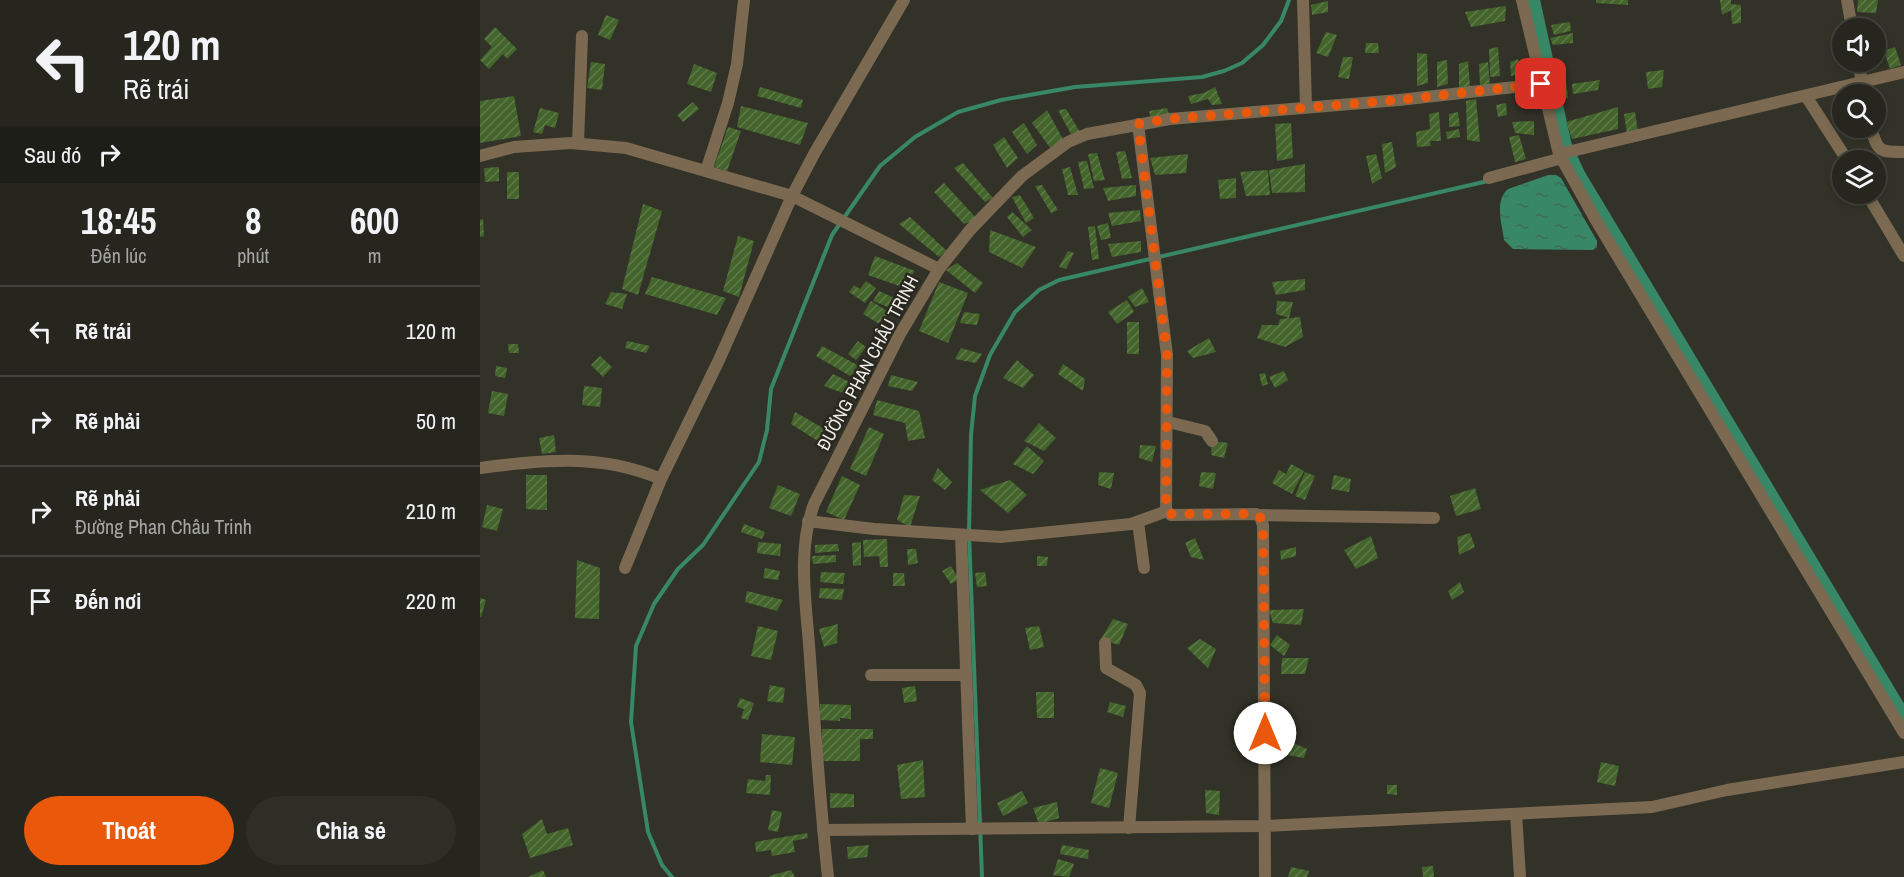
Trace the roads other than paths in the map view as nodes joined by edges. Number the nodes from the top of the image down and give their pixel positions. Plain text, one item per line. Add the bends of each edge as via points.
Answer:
1 (744, 0) edge
2 (904, 0) edge
3 (1303, 0) edge
4 (1522, 0) edge
5 (1847, 0) edge
6 (1850, 18) edge
7 (582, 36) dead end
8 (1904, 72) edge
9 (1541, 84) junction
10 (1870, 84) edge
11 (1832, 92) edge
12 (1806, 96) junction
13 (1306, 107) junction
14 (1138, 124) junction
15 (1874, 138) edge
16 (579, 143) junction
17 (1840, 150) edge
18 (1904, 152) edge
19 (480, 156) edge
20 (1560, 156) junction
21 (706, 171) junction
22 (1489, 178) dead end
23 (792, 196) junction
24 (1873, 204) edge
25 (1904, 256) edge
26 (939, 269) junction
27 (1168, 422) junction
28 (1212, 441) dead end
29 (480, 468) edge
30 (661, 479) junction
31 (1167, 512) junction
32 (1258, 515) junction
33 (1434, 518) dead end
34 (808, 521) junction
35 (1138, 522) junction
36 (962, 535) junction
37 (625, 568) dead end
38 (1144, 568) dead end
39 (1105, 644) dead end
40 (871, 675) dead end
41 (966, 675) junction
42 (1904, 733) edge
43 (1904, 762) edge
44 (1516, 814) junction
45 (1265, 826) junction
46 (1129, 828) junction
47 (977, 829) junction
48 (823, 830) junction
49 (828, 877) edge
50 (1265, 877) edge
51 (1520, 877) edge

1 - 21 street via 728,103
2 - 23 street
3 - 13 street
4 - 9 street
5 - 6 street
7 - 16 street
8 - 10 street
9 - 13 street, ĐƯỜNG PHAN CHÂU TRINH
9 - 20 street
11 - 12 street
12 - 17 street
12 - 20 street
13 - 14 street, ĐƯỜNG PHAN CHÂU TRINH
14 - 26 street, ĐƯỜNG PHAN CHÂU TRINH via 1087,134 1068,142 1022,176
14 - 27 street via 1167,355
15 - 18 street via 1883,152
16 - 19 street via 514,147
16 - 21 street via 626,148
20 - 22 street
20 - 42 street
21 - 23 street
23 - 26 street
23 - 30 street
24 - 25 street
26 - 34 street, ĐƯỜNG PHAN CHÂU TRINH via 900,334
27 - 28 street via 1205,430
27 - 31 street
29 - 30 street via 552,459 641,470
30 - 37 street
31 - 32 street
31 - 35 street
32 - 33 street
32 - 45 street via 1263,525
34 - 36 street
34 - 48 street, ĐƯỜNG PHAN CHÂU TRINH via 805,571
35 - 36 street via 1033,536
35 - 38 street
36 - 41 street
39 - 46 street via 1106,668 1136,685 1140,693
40 - 41 street
41 - 47 street
43 - 44 street via 1727,790 1652,807
44 - 45 street
44 - 51 street
45 - 46 street
45 - 50 street
46 - 47 street
47 - 48 street
48 - 49 street, ĐƯỜNG PHAN CHÂU TRINH

